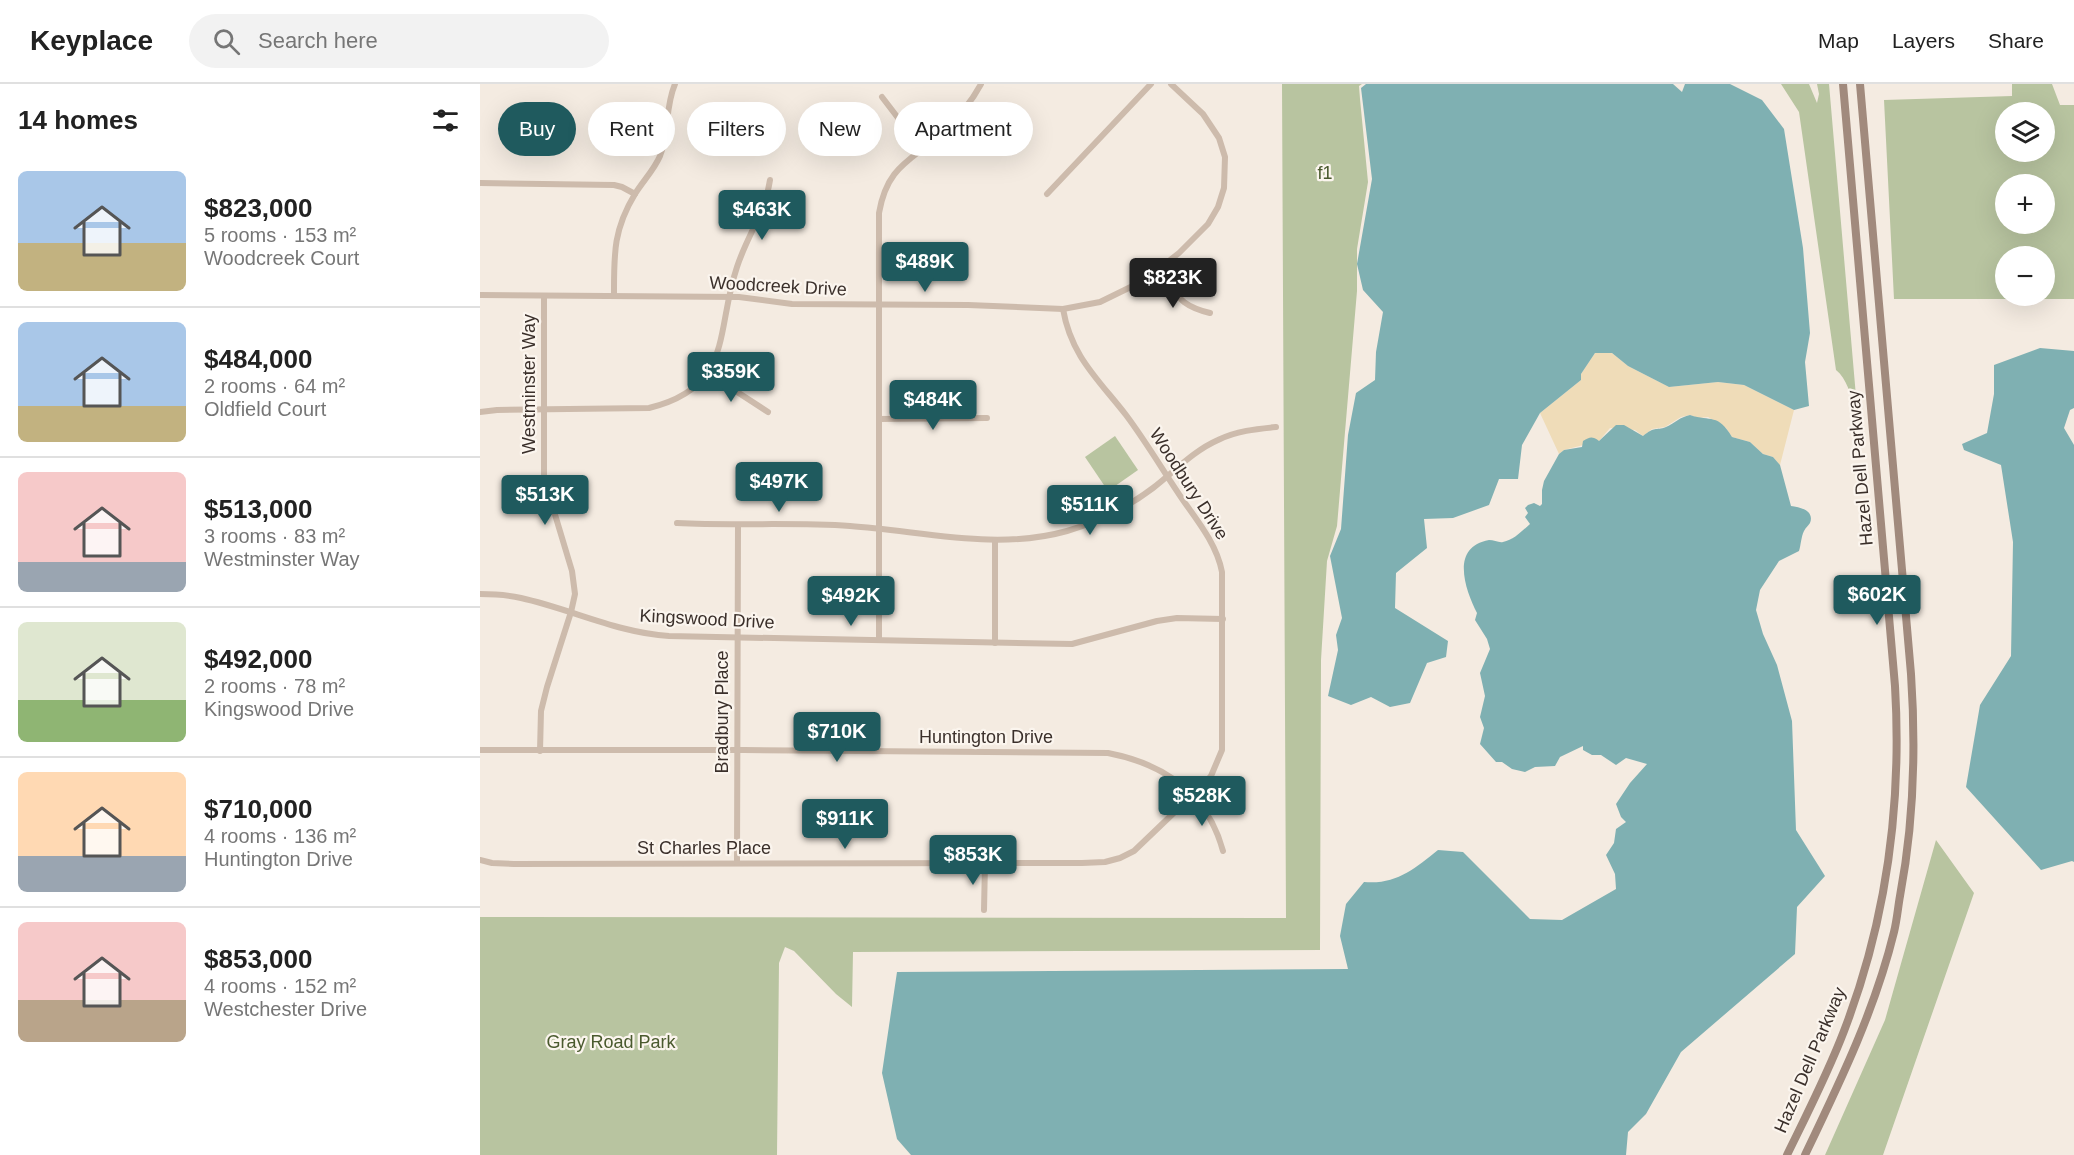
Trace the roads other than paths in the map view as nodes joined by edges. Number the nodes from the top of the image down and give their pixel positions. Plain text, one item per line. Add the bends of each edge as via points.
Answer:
1 (981, 84) edge
2 (1151, 84) edge
3 (1172, 84) edge
4 (1843, 84) edge
5 (1860, 84) edge
6 (673, 85) edge
7 (882, 97) dead end
8 (969, 102) edge
9 (894, 113) edge
10 (912, 156) edge
11 (770, 180) dead end
12 (480, 183) edge
13 (635, 194) junction
14 (1047, 194) dead end
15 (1158, 271) junction
16 (480, 295) edge
17 (544, 296) junction
18 (614, 296) junction
19 (730, 297) junction
20 (880, 305) junction
21 (1063, 309) junction
22 (1210, 313) dead end
23 (708, 373) junction
24 (544, 410) junction
25 (480, 412) edge
26 (768, 412) dead end
27 (987, 418) dead end
28 (879, 419) junction
29 (1276, 427) dead end
30 (1167, 476) junction
31 (677, 523) dead end
32 (738, 525) junction
33 (879, 529) junction
34 (995, 540) junction
35 (480, 594) edge
36 (571, 612) junction
37 (1223, 619) junction
38 (738, 637) junction
39 (879, 640) junction
40 (995, 643) junction
41 (480, 750) edge
42 (737, 750) junction
43 (540, 751) junction
44 (1192, 795) junction
45 (1223, 850) dead end
46 (480, 860) edge
47 (737, 862) junction
48 (985, 862) junction
49 (984, 910) dead end
50 (1787, 1155) edge
51 (1805, 1155) edge

1 - 8 street
2 - 14 street
3 - 15 street, Woodcreek Drive via 1203,114 1219,138 1225,157 1225,180 1218,207 1208,224
4 - 50 main road, Hazel Dell Parkway via 1895,686 1897,775 1887,878 1863,978 1834,1055
5 - 51 main road, Hazel Dell Parkway via 1911,674 1913,786 1894,930 1854,1052
6 - 13 street via 660,156
7 - 9 street
10 - 20 street via 894,172 881,204
11 - 19 street via 766,201 737,266
12 - 13 street via 614,185
13 - 18 street via 615,240
15 - 21 street, Woodcreek Drive via 1100,302
15 - 22 street via 1183,303
16 - 17 street, Woodcreek Drive
17 - 18 street, Woodcreek Drive
17 - 24 street, Westminster Way
18 - 19 street, Woodcreek Drive
19 - 20 street, Woodcreek Drive via 792,304
19 - 23 street via 716,359
20 - 21 street, Woodcreek Drive
20 - 28 street
21 - 30 street, Woodbury Drive via 1066,330 1076,350
23 - 24 street via 680,398 649,408
23 - 26 street
24 - 25 street
24 - 36 street, Westminster Way via 544,478 574,578
27 - 28 street
28 - 33 street
29 - 30 street via 1220,439 1196,452
30 - 34 street via 1136,499 1089,524 1037,537
30 - 37 street, Woodbury Drive via 1218,556 1223,580
31 - 32 street
32 - 33 street
32 - 38 street, Bradbury Place
33 - 34 street
33 - 39 street
34 - 40 street
35 - 36 street, Kingswood Drive via 519,597
36 - 38 street, Kingswood Drive via 649,635
36 - 43 street, Westminster Way via 547,687
37 - 40 street, Kingswood Drive via 1156,621 1072,644
37 - 44 street, Woodbury Drive via 1222,750 1211,776
38 - 39 street, Kingswood Drive
38 - 42 street, Bradbury Place
39 - 40 street, Kingswood Drive
41 - 43 street, Huntington Drive
42 - 43 street, Huntington Drive
42 - 44 street, Huntington Drive via 1108,753 1162,771
42 - 47 street, Bradbury Place
44 - 45 street, Huntington Drive via 1208,813
44 - 48 street, St Charles Place via 1134,851 1120,858 1082,863
46 - 47 street, St Charles Place via 514,864
47 - 48 street, St Charles Place
48 - 49 street

